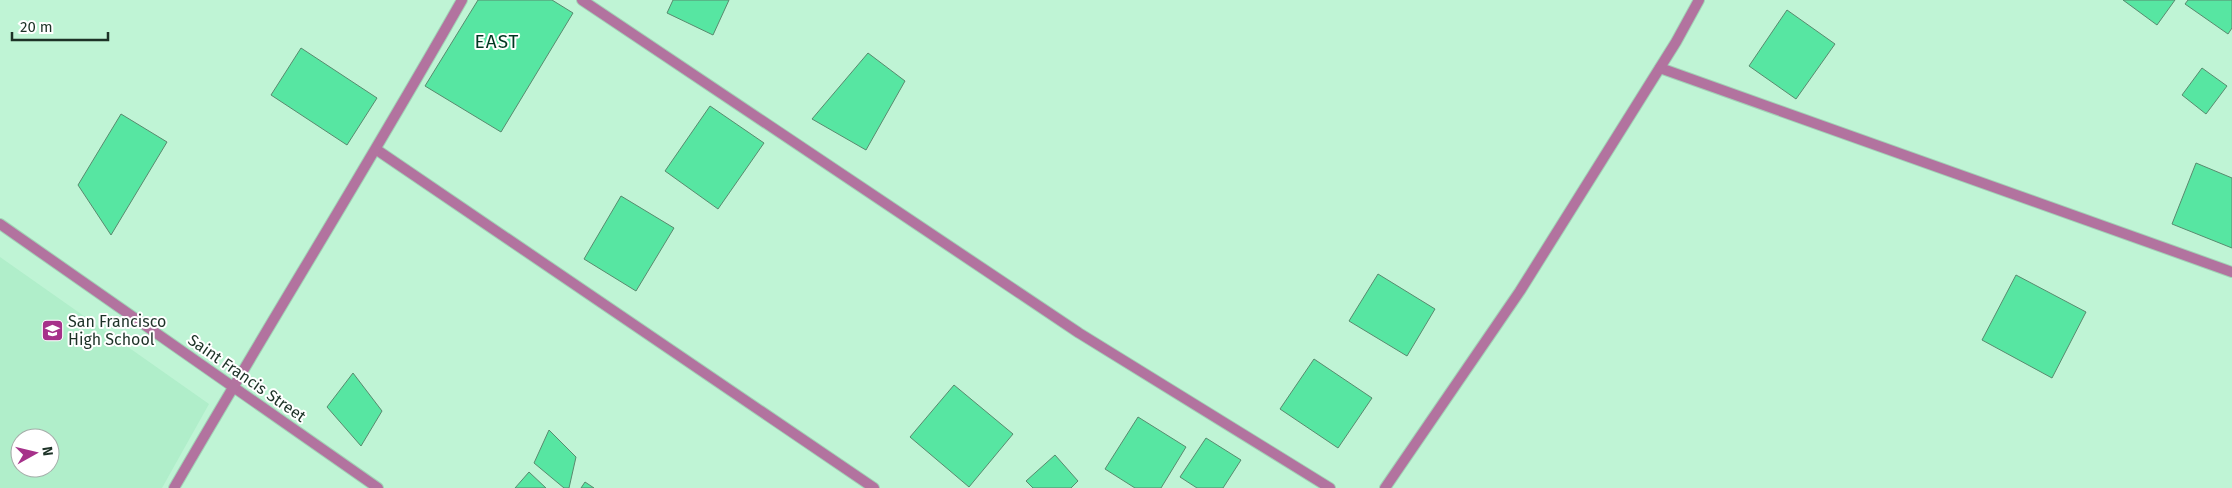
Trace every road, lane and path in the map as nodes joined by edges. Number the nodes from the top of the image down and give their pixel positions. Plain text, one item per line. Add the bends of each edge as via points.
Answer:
1 (462, 0) edge
2 (582, 0) edge
3 (1699, 0) edge
4 (1660, 68) junction
5 (377, 150) junction
6 (0, 224) edge
7 (2232, 272) edge
8 (233, 386) junction
9 (174, 488) edge
10 (378, 488) edge
11 (874, 488) edge
12 (1330, 488) edge
13 (1385, 488) edge

1 - 5 street
2 - 12 street via 1079,333
3 - 4 street
4 - 7 street
4 - 13 street via 1520,291
5 - 8 street
5 - 11 street
6 - 8 street, Saint Francis Street
8 - 9 street
8 - 10 street, Saint Francis Street

